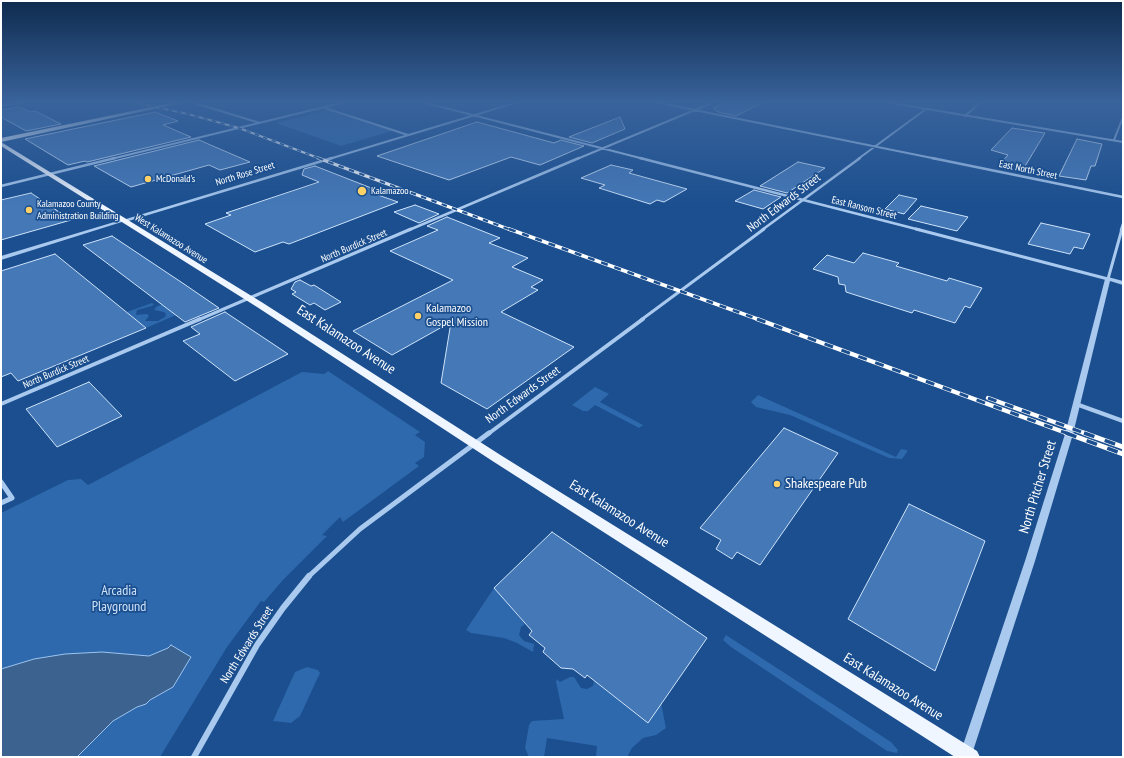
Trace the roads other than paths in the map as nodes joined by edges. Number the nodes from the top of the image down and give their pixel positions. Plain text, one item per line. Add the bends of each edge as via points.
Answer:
1 (14, 137) edge
2 (201, 137) edge
3 (400, 137) edge
4 (556, 137) edge
5 (629, 137) edge
6 (830, 137) edge
7 (889, 137) edge
8 (1098, 137) edge
9 (1, 140) edge
10 (1114, 140) joint
11 (1123, 142) edge
12 (1, 144) edge
13 (877, 147) junction
14 (601, 149) junction
15 (48, 175) junction
16 (1, 186) edge
17 (1123, 197) edge
18 (804, 202) junction
19 (123, 221) junction
20 (1123, 224) edge
21 (1, 258) edge
22 (1108, 279) junction
23 (1123, 283) edge
24 (250, 299) junction
25 (1, 404) edge
26 (1076, 404) junction
27 (1123, 422) edge
28 (475, 444) junction
29 (1, 482) edge
30 (1, 503) edge
31 (968, 755) edge
32 (194, 757) edge

1 - 9 main road
2 - 15 street
3 - 19 street, North Rose Street
4 - 14 street, East Ransom Street
5 - 14 street, North Burdick Street
6 - 13 street, East North Street
7 - 13 street, North Edwards Street
8 - 10 street
10 - 11 street
12 - 15 main road, West Kalamazoo Avenue
13 - 17 street, East North Street
13 - 18 street, North Edwards Street
14 - 18 street, East Ransom Street
14 - 24 street, North Burdick Street
15 - 16 street
15 - 19 main road, West Kalamazoo Avenue
18 - 22 street, East Ransom Street
18 - 28 street, North Edwards Street
19 - 21 street, North Rose Street
19 - 24 main road, West Kalamazoo Avenue
20 - 22 street, North Pitcher Street
22 - 23 street, East Ransom Street
22 - 26 street, North Pitcher Street
24 - 25 street, North Burdick Street
24 - 28 main road, East Kalamazoo Avenue
26 - 27 street
26 - 31 street, North Pitcher Street via 1030,561
28 - 31 main road, East Kalamazoo Avenue
28 - 32 street, North Edwards Street via 360,529 307,578 282,608 257,645
29 - 30 street via 12,498

